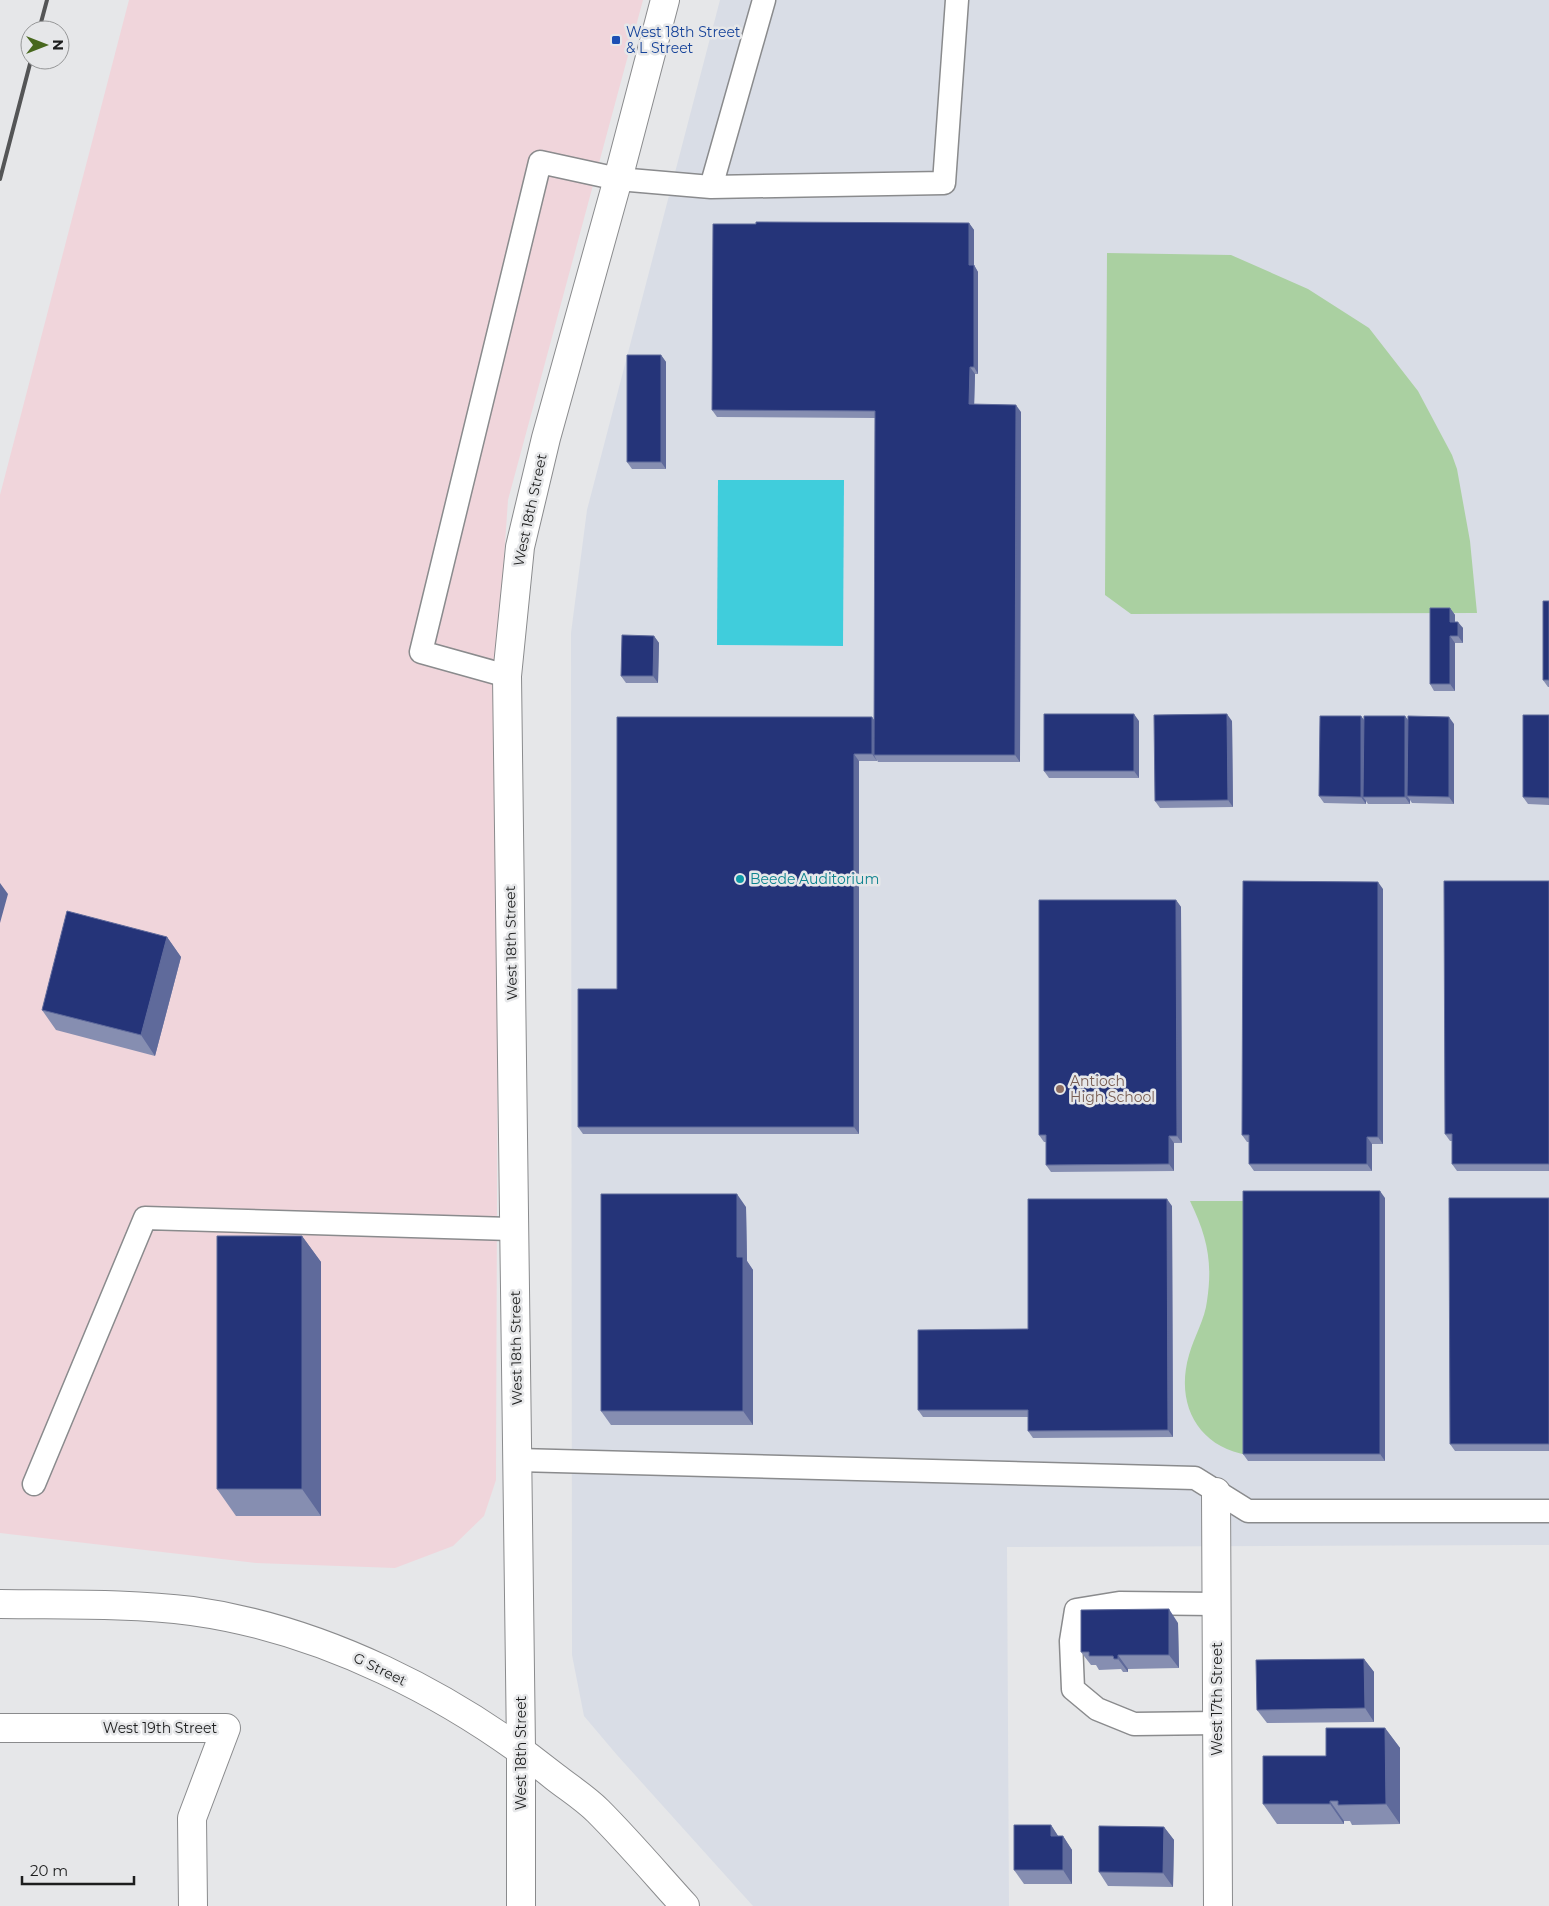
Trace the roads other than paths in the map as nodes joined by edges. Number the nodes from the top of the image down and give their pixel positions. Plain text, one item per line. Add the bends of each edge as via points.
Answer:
1 (665, 0) edge
2 (764, 0) edge
3 (957, 0) edge
4 (618, 179) junction
5 (711, 187) junction
6 (507, 676) junction
7 (514, 1229) junction
8 (518, 1460) junction
9 (34, 1484) dead end
10 (1216, 1492) junction
11 (1549, 1512) edge
12 (0, 1604) edge
13 (1216, 1604) junction
14 (1217, 1723) junction
15 (0, 1728) edge
16 (521, 1750) junction
17 (193, 1906) edge
18 (521, 1906) edge
19 (685, 1906) edge
20 (1218, 1906) edge

1 - 4 street, West 18th Street
2 - 5 lane
3 - 5 lane via 944,183
4 - 5 lane
4 - 6 street, West 18th Street via 546,438 520,547
4 - 6 lane via 540,162 421,652
6 - 7 street, West 18th Street
7 - 8 street, West 18th Street
7 - 9 lane via 145,1218
8 - 10 lane via 1195,1478
8 - 16 street, West 18th Street
10 - 11 lane via 1248,1511
10 - 13 street, West 17th Street
12 - 16 street, G Street via 98,1605 192,1611 260,1624 349,1654 438,1697
13 - 14 street, West 17th Street
13 - 14 lane via 1119,1602 1076,1610 1071,1641 1073,1688 1097,1709 1134,1724
14 - 20 street, West 17th Street
15 - 17 street, West 19th Street via 226,1728 192,1818
16 - 18 street, West 18th Street
16 - 19 street, G Street via 596,1810

